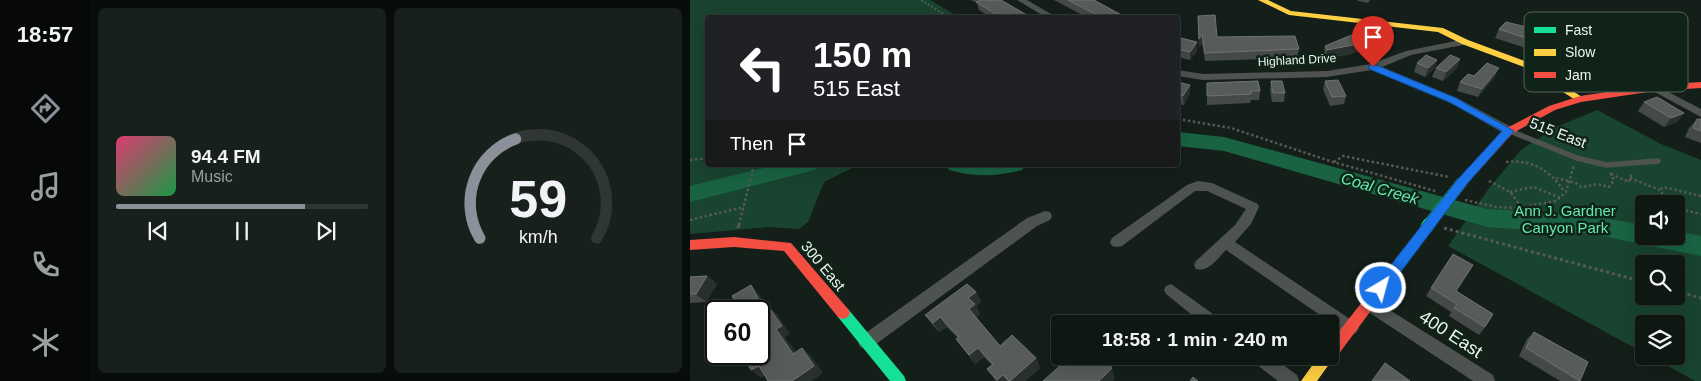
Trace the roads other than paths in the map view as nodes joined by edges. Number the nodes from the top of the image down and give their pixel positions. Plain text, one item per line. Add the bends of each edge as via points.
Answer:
1 (1022, 0) edge
2 (1262, 0) edge
3 (1049, 15) edge
4 (1465, 42) junction
5 (1524, 63) edge
6 (1373, 67) junction
7 (1180, 73) edge
8 (1701, 86) edge
9 (1688, 87) edge
10 (1569, 92) edge
11 (1628, 92) edge
12 (1662, 92) edge
13 (1580, 99) junction
14 (1701, 114) edge
15 (1509, 131) junction
16 (1658, 161) dead end
17 (1044, 216) dead end
18 (1117, 242) dead end
19 (1225, 242) junction
20 (690, 245) edge
21 (1201, 265) dead end
22 (1170, 290) dead end
23 (1369, 304) junction
24 (1203, 315) edge
25 (1351, 328) junction
26 (866, 342) junction
27 (1339, 343) edge
28 (1270, 365) edge
29 (1321, 365) edge
30 (899, 381) edge
31 (1291, 381) edge
32 (1308, 381) edge
33 (1486, 381) edge

1 - 3 street
2 - 4 street via 1289,13 1440,30
4 - 5 street
4 - 6 street, Highland Drive via 1409,53
6 - 7 street, Highland Drive via 1327,74 1203,77
6 - 15 street, 515 East via 1453,100
8 - 9 street
10 - 13 street
11 - 13 street
12 - 14 street
13 - 15 street via 1552,108
15 - 16 lane, 515 East via 1577,158 1613,164
15 - 23 street, bridge via 1463,181
17 - 26 street
18 - 19 street via 1198,186 1208,186 1253,207 1248,220
19 - 21 street
19 - 25 street
20 - 26 street, 300 East via 734,242 787,246
22 - 24 street
23 - 25 street
23 - 33 street, 400 East
25 - 27 street
26 - 30 street, 300 East
28 - 31 street
29 - 32 street

